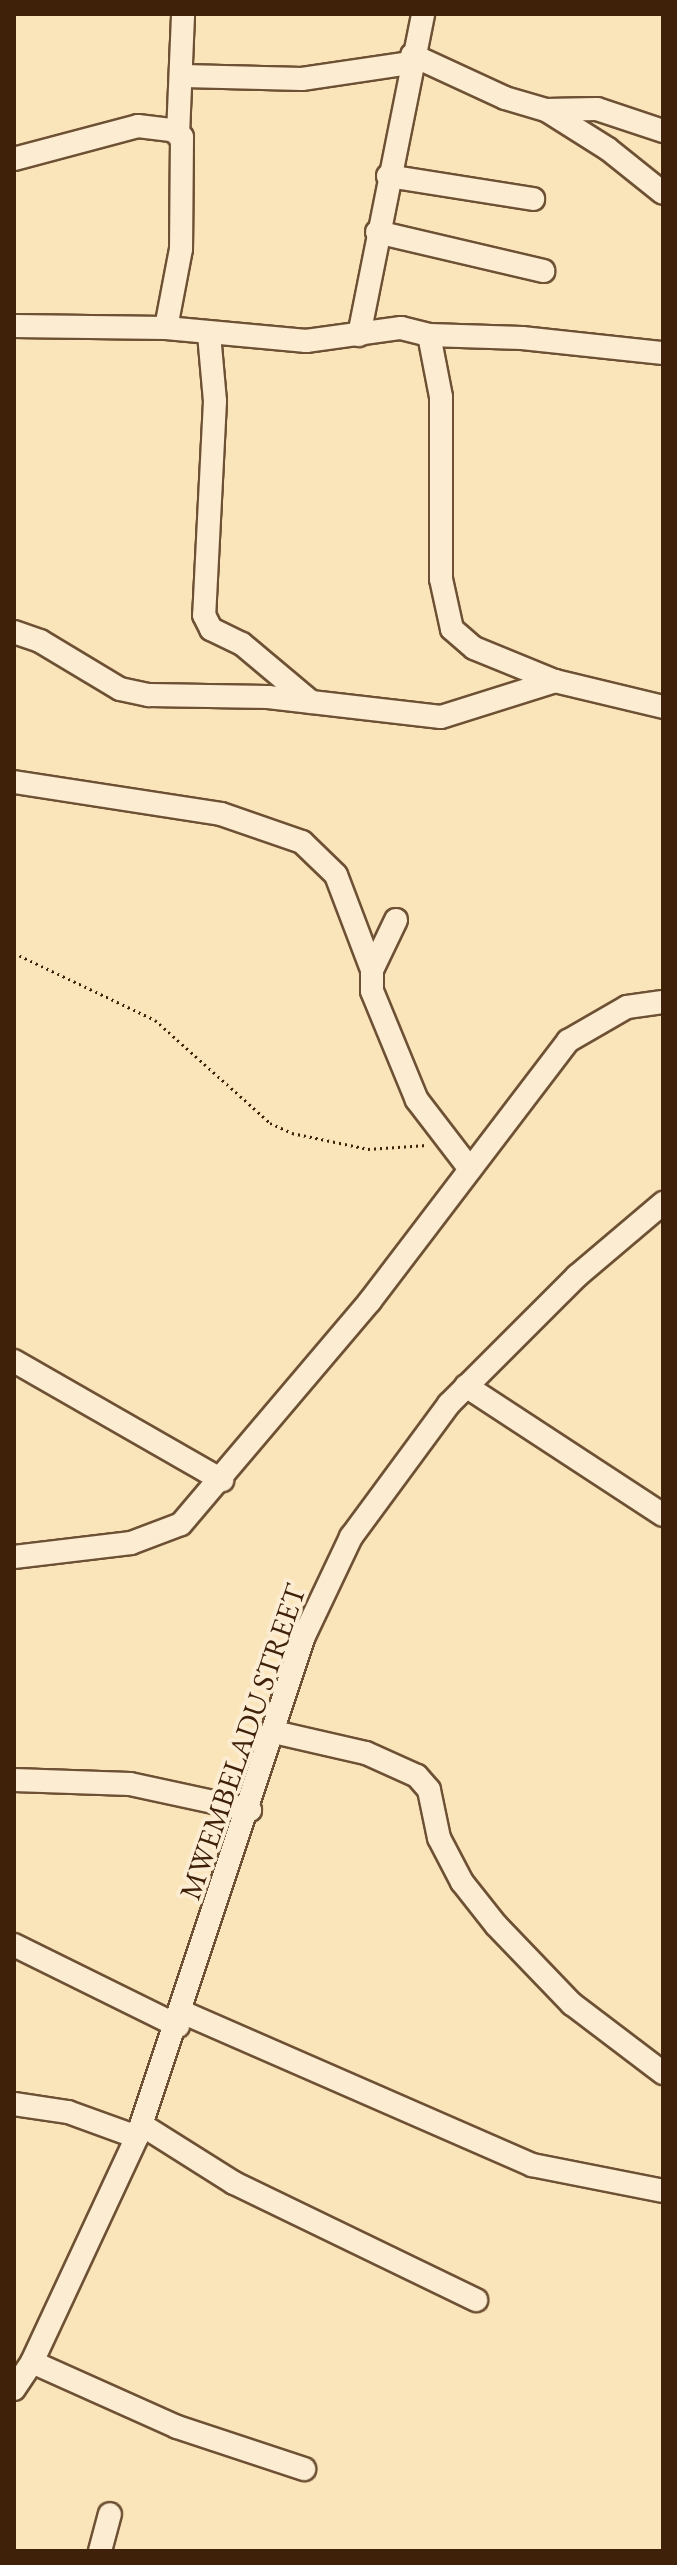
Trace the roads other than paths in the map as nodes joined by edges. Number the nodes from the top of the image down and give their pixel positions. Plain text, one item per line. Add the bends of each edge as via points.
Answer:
1 (183, 14) edge
2 (423, 14) edge
3 (412, 59) junction
4 (184, 76) junction
5 (546, 110) junction
6 (663, 131) edge
7 (178, 135) junction
8 (14, 159) edge
9 (388, 176) junction
10 (663, 193) edge
11 (533, 199) dead end
12 (377, 232) junction
13 (543, 271) dead end
14 (14, 326) edge
15 (166, 328) junction
16 (209, 334) junction
17 (359, 335) junction
18 (429, 335) junction
19 (663, 353) edge
20 (14, 632) edge
21 (555, 681) junction
22 (311, 702) junction
23 (663, 707) edge
24 (14, 782) edge
25 (396, 920) dead end
26 (372, 970) junction
27 (663, 1002) edge
28 (470, 1169) junction
29 (663, 1203) edge
30 (14, 1361) edge
31 (466, 1386) junction
32 (222, 1480) junction
33 (663, 1515) edge
34 (14, 1557) edge
35 (274, 1732) junction
36 (14, 1780) edge
37 (250, 1810) junction
38 (14, 1945) edge
39 (180, 2019) junction
40 (663, 2073) edge
41 (14, 2104) edge
42 (139, 2131) junction
43 (663, 2191) edge
44 (476, 2300) dead end
45 (32, 2362) junction
46 (14, 2389) edge
47 (304, 2469) dead end
48 (110, 2514) dead end
49 (100, 2551) edge

1 - 4 street
2 - 3 street
3 - 4 street via 328,77
3 - 5 street
3 - 9 street
4 - 7 street
5 - 6 street via 597,109
5 - 10 street via 608,149
7 - 8 street via 138,126
7 - 15 street via 184,203
9 - 11 street
9 - 12 street
12 - 13 street
12 - 17 street
14 - 15 street
15 - 16 street
16 - 17 street via 306,341
16 - 22 street via 215,401 204,615 211,629 242,644
17 - 18 street via 401,328
18 - 19 street via 522,338
18 - 21 street via 441,397 441,579 452,629 474,648
20 - 22 street via 135,693
21 - 22 street via 441,717
21 - 23 street
24 - 26 street via 221,814 302,842 336,875
25 - 26 street
26 - 28 street via 372,991 417,1100
27 - 28 street via 627,1007 568,1041
28 - 32 street
29 - 31 street, MWEMBELADU STREET via 577,1276
30 - 32 street
31 - 33 street
31 - 35 street, MWEMBELADU STREET via 401,1463 351,1537 304,1636
32 - 34 street via 181,1524 157,1537
35 - 37 street, MWEMBELADU STREET
35 - 40 street via 366,1753 417,1776 429,1790 439,1838 462,1882 496,1925 572,2004
36 - 37 street via 130,1784
37 - 39 street, MWEMBELADU STREET
38 - 39 street
39 - 42 street, MWEMBELADU STREET
39 - 43 street via 532,2165
41 - 42 street
42 - 44 street
42 - 45 street, MWEMBELADU STREET
45 - 46 street, MWEMBELADU STREET
45 - 47 street via 177,2427
48 - 49 street

